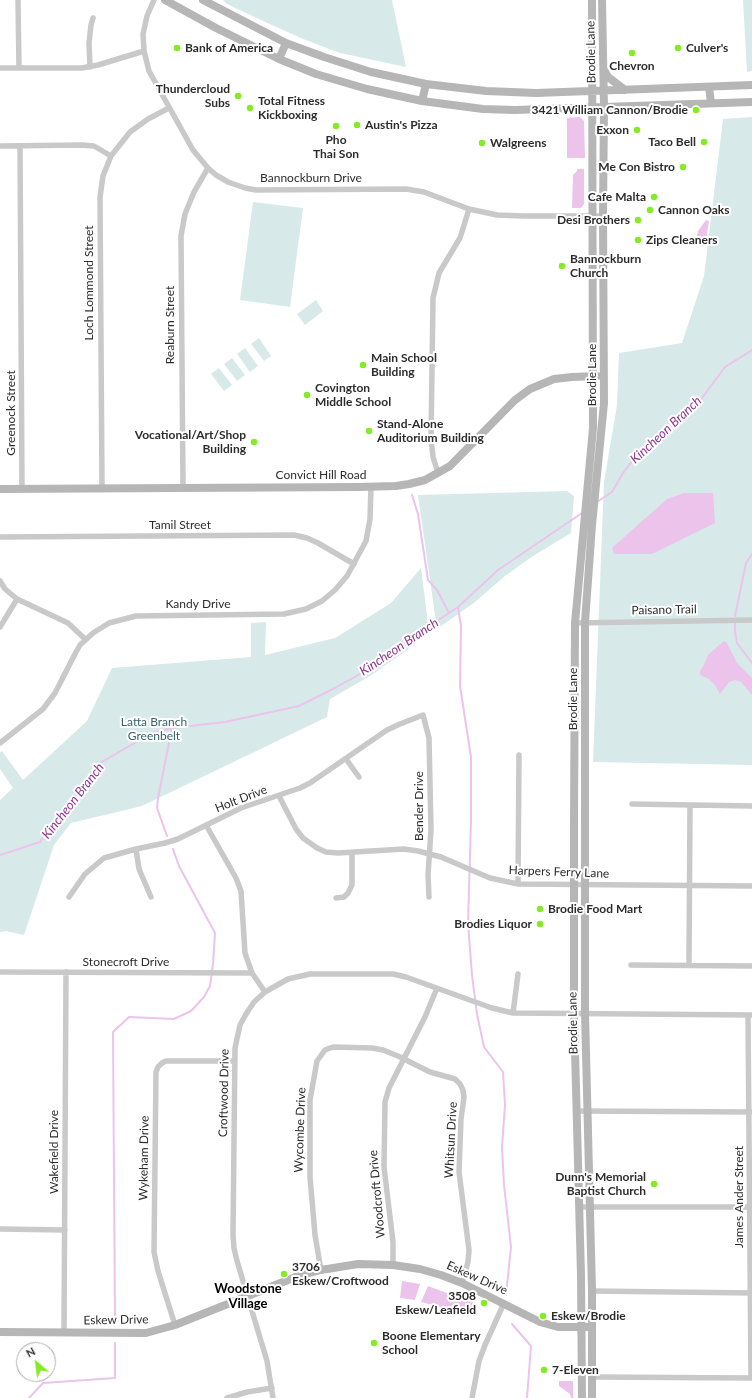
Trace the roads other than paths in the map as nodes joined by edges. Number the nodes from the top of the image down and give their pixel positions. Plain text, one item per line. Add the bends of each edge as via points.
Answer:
1 (18, 0) edge
2 (154, 0) edge
3 (165, 0) edge
4 (203, 0) edge
5 (592, 0) edge
6 (602, 0) edge
7 (93, 18) dead end
8 (286, 43) junction
9 (144, 52) junction
10 (279, 59) junction
11 (90, 67) junction
12 (0, 68) edge
13 (19, 68) junction
14 (604, 70) junction
15 (426, 84) junction
16 (752, 85) edge
17 (709, 87) junction
18 (625, 90) junction
19 (593, 91) junction
20 (604, 91) junction
21 (422, 101) junction
22 (752, 102) edge
23 (711, 103) junction
24 (593, 106) junction
25 (604, 106) junction
26 (169, 108) junction
27 (0, 146) edge
28 (20, 146) junction
29 (111, 156) junction
30 (208, 168) junction
31 (469, 209) junction
32 (593, 216) junction
33 (603, 216) junction
34 (594, 376) junction
35 (604, 376) junction
36 (438, 474) junction
37 (371, 486) junction
38 (22, 488) junction
39 (102, 488) junction
40 (183, 488) junction
41 (0, 489) edge
42 (0, 537) edge
43 (354, 564) junction
44 (0, 581) edge
45 (17, 599) junction
46 (752, 620) edge
47 (585, 622) junction
48 (575, 623) junction
49 (0, 627) edge
50 (85, 639) junction
51 (423, 715) joint
52 (0, 743) edge
53 (519, 755) dead end
54 (346, 759) junction
55 (358, 777) dead end
56 (279, 796) junction
57 (632, 804) dead end
58 (690, 805) junction
59 (752, 806) edge
60 (206, 825) junction
61 (136, 849) junction
62 (352, 853) junction
63 (429, 854) junction
64 (518, 884) junction
65 (574, 884) junction
66 (584, 884) junction
67 (689, 885) junction
68 (752, 886) edge
69 (69, 897) dead end
70 (151, 897) dead end
71 (429, 897) dead end
72 (336, 898) dead end
73 (631, 965) dead end
74 (689, 965) junction
75 (752, 966) edge
76 (0, 972) edge
77 (66, 972) junction
78 (252, 973) junction
79 (518, 974) dead end
80 (437, 988) junction
81 (265, 992) junction
82 (513, 1013) junction
83 (574, 1013) junction
84 (585, 1013) junction
85 (750, 1015) edge
86 (404, 1059) junction
87 (235, 1061) junction
88 (577, 1111) junction
89 (587, 1111) junction
90 (750, 1112) edge
91 (580, 1207) junction
92 (590, 1207) junction
93 (751, 1207) edge
94 (0, 1229) edge
95 (64, 1230) junction
96 (394, 1265) junction
97 (321, 1270) junction
98 (462, 1283) junction
99 (592, 1291) junction
100 (751, 1293) edge
101 (248, 1296) junction
102 (504, 1303) junction
103 (175, 1325) junction
104 (592, 1327) junction
105 (582, 1328) junction
106 (0, 1332) edge
107 (64, 1332) junction
108 (592, 1377) junction
109 (751, 1378) edge
110 (272, 1388) junction
111 (227, 1398) edge
112 (273, 1398) edge
113 (472, 1398) edge
114 (582, 1398) edge
115 (592, 1398) edge

1 - 13 street
2 - 9 street, Bannockburn Drive via 144,26
3 - 10 main road
4 - 8 main road
5 - 19 main road, Brodie Lane
6 - 14 main road, Brodie Lane
7 - 11 street via 89,43
8 - 10 main road
8 - 15 main road via 371,72
9 - 11 street
9 - 26 street, Bannockburn Drive via 149,71
10 - 21 main road via 316,74 367,89
11 - 13 street
12 - 13 street
14 - 18 main road via 608,77
14 - 20 main road, Brodie Lane
15 - 19 main road via 486,91
15 - 21 main road
16 - 17 main road
17 - 18 main road
17 - 23 main road
18 - 20 main road
19 - 20 main road
19 - 24 main road, Brodie Lane
20 - 25 main road, Brodie Lane
21 - 24 main road via 483,109 515,110
22 - 23 main road
23 - 25 main road
24 - 25 main road
24 - 32 main road, Brodie Lane
25 - 33 main road, Brodie Lane
26 - 29 street, Loch Lommond Street via 130,132
26 - 30 street, Bannockburn Drive via 193,150
27 - 28 street
28 - 29 street via 94,146
28 - 38 street, Greenock Street
29 - 39 street, Loch Lommond Street via 103,176 100,197
30 - 31 street, Bannockburn Drive via 228,182 256,190 406,189 424,192
30 - 40 street, Reaburn Street via 185,214 181,236
31 - 32 street, Bannockburn Drive via 510,216
31 - 36 street via 460,238 439,273 433,298 431,440
32 - 33 street, Bannockburn Drive
32 - 34 main road, Brodie Lane
33 - 35 main road, Brodie Lane
34 - 35 main road, Convict Hill Road
34 - 36 main road, Convict Hill Road via 554,379 530,389 515,400 455,462
34 - 48 main road, Brodie Lane via 593,428
35 - 47 main road, Brodie Lane via 604,404
36 - 37 main road, Convict Hill Road via 409,484
37 - 40 main road, Convict Hill Road
37 - 43 street, Kandy Drive via 368,532
38 - 39 main road, Convict Hill Road
38 - 41 main road, Convict Hill Road
39 - 40 main road, Convict Hill Road
42 - 43 street, Tamil Street via 294,535 318,543
43 - 50 street, Kandy Drive via 330,596 314,606 296,612 270,615 136,616 109,623
44 - 45 street
45 - 49 street
45 - 50 street via 68,623
46 - 47 street, Paisano Trail
47 - 48 street, Paisano Trail
47 - 66 main road, Brodie Lane
48 - 65 main road, Brodie Lane
50 - 52 street, Kandy Drive via 50,701
51 - 54 street, Holt Drive via 387,730
51 - 63 street, Bender Drive via 429,738
53 - 64 street
54 - 55 street
54 - 56 street, Holt Drive via 310,783
56 - 60 street, Holt Drive via 241,808
56 - 62 street, Harpers Ferry Lane via 296,829 309,843 326,852
57 - 58 street
58 - 59 street
58 - 67 street
60 - 61 street, Holt Drive via 166,843
60 - 78 street via 241,891 245,953
61 - 69 street, Holt Drive via 104,858 94,865
61 - 70 street via 139,869
62 - 63 street, Harpers Ferry Lane via 404,849
62 - 72 street via 352,885 344,897
63 - 64 street, Harpers Ferry Lane via 502,881
63 - 71 street, Bender Drive
64 - 65 street, Harpers Ferry Lane
65 - 66 street, Harpers Ferry Lane
65 - 83 main road, Brodie Lane
66 - 67 street, Harpers Ferry Lane
66 - 84 main road, Brodie Lane
67 - 68 street, Harpers Ferry Lane
67 - 74 street
73 - 74 street
74 - 75 street
76 - 77 street, Stonecroft Drive
77 - 78 street, Stonecroft Drive
77 - 95 street, Wakefield Drive
78 - 81 street
79 - 82 street
80 - 81 street, Croftwood Drive via 393,974 310,974 288,979
80 - 82 street, Croftwood Drive via 482,1005
80 - 86 street, Woodcroft Drive
81 - 87 street, Croftwood Drive via 254,1002 240,1025
82 - 83 street, Croftwood Drive
83 - 84 street, Croftwood Drive
83 - 88 main road, Brodie Lane
84 - 85 street, Croftwood Drive
84 - 89 main road, Brodie Lane
85 - 90 street, James Ander Street
86 - 96 street, Woodcroft Drive via 388,1088 385,1102 384,1167
86 - 97 street, Wycombe Drive via 372,1048 333,1047 320,1055 317,1061 310,1100 310,1176
86 - 98 street, Whitsun Drive via 430,1072 455,1080 463,1090 459,1172 469,1250
87 - 101 street, Croftwood Drive via 233,1235 237,1261
87 - 103 street, Wykeham Drive via 166,1061 156,1072 154,1252
88 - 89 street
88 - 91 main road, Brodie Lane
89 - 90 street
89 - 92 main road, Brodie Lane
90 - 93 street, James Ander Street
91 - 92 street
91 - 105 main road, Brodie Lane
92 - 93 street
92 - 99 main road, Brodie Lane
93 - 100 street, James Ander Street
94 - 95 street
95 - 107 street, Wakefield Drive
96 - 97 main road, Eskew Drive via 358,1264
96 - 98 main road, Eskew Drive via 441,1275
97 - 101 main road, Eskew Drive via 286,1280
98 - 102 main road, Eskew Drive
99 - 100 street
99 - 104 main road, Brodie Lane
100 - 109 street, James Ander Street
101 - 103 main road, Eskew Drive
101 - 110 street, Croftwood Drive
102 - 105 main road, Eskew Drive via 540,1322 558,1327
102 - 113 street via 481,1356
103 - 107 main road, Eskew Drive via 146,1334
104 - 105 main road, Eskew Drive
104 - 108 main road, Brodie Lane
105 - 114 main road, Brodie Lane
106 - 107 main road, Eskew Drive
108 - 109 street
108 - 115 main road, Brodie Lane
110 - 111 street
110 - 112 street, Croftwood Drive

